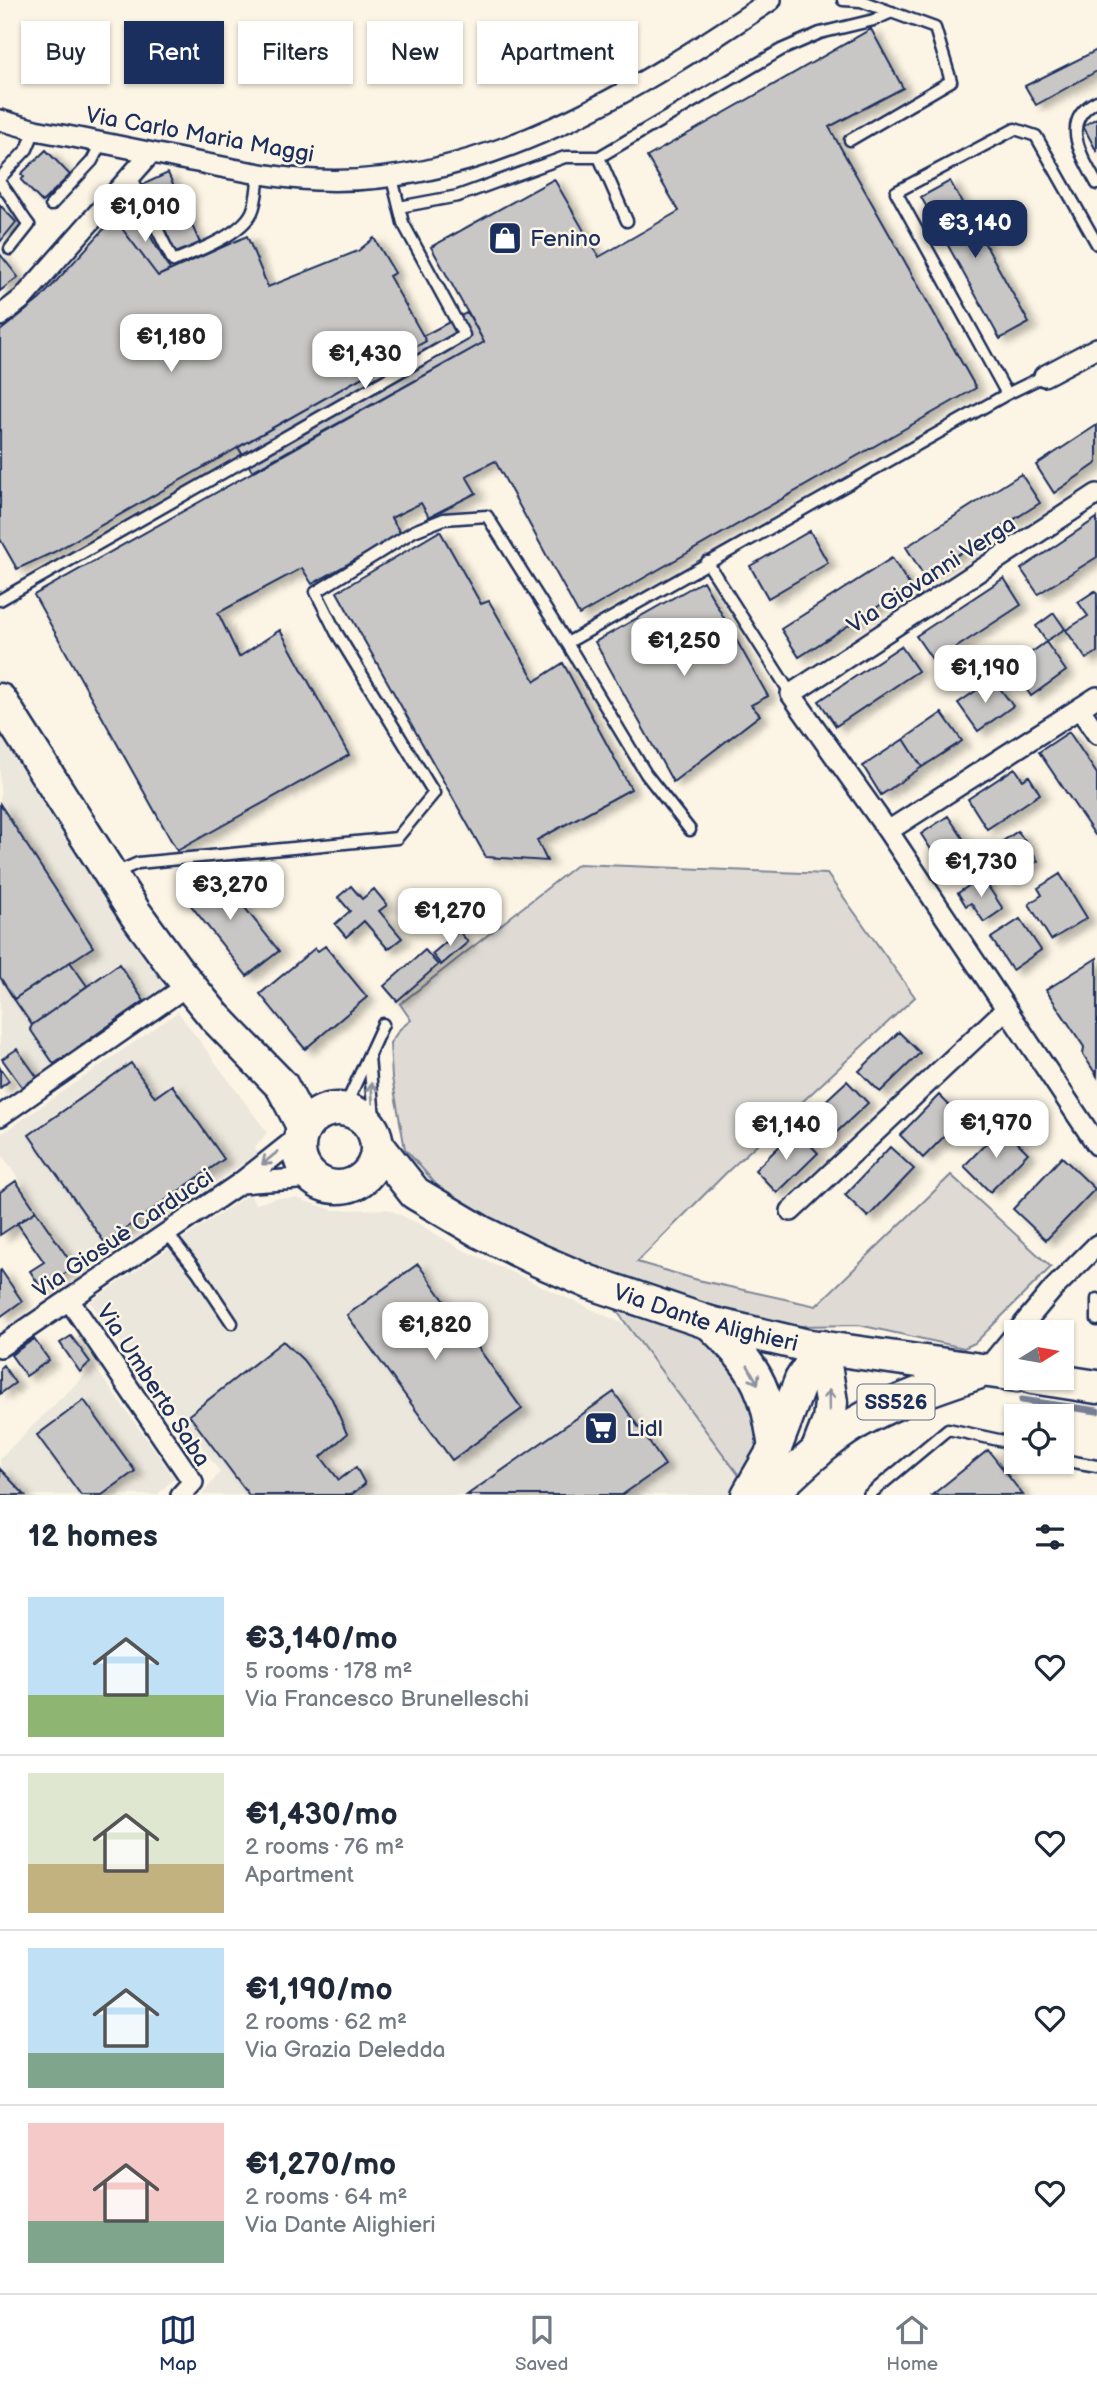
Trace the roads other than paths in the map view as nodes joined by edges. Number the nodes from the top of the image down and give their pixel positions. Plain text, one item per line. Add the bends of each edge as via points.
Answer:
1 (771, 0) edge
2 (843, 0) edge
3 (892, 12) junction
4 (1097, 101) edge
5 (0, 120) edge
6 (35, 130) junction
7 (850, 140) dead end
8 (101, 143) junction
9 (151, 153) junction
10 (599, 157) junction
11 (259, 174) junction
12 (131, 176) junction
13 (392, 178) junction
14 (0, 181) edge
15 (1097, 184) edge
16 (51, 205) dead end
17 (399, 207) junction
18 (627, 222) dead end
19 (1097, 244) edge
20 (10, 248) dead end
21 (0, 316) edge
22 (1097, 348) edge
23 (1044, 376) joint
24 (1007, 394) junction
25 (1097, 494) edge
26 (708, 562) junction
27 (0, 600) edge
28 (567, 643) junction
29 (791, 694) junction
30 (1097, 697) edge
31 (0, 700) edge
32 (1080, 709) junction
33 (1097, 734) edge
34 (690, 830) dead end
35 (888, 831) junction
36 (110, 875) junction
37 (188, 985) junction
38 (1006, 1009) junction
39 (383, 1024) dead end
40 (369, 1054) junction
41 (282, 1086) junction
42 (338, 1109) junction
43 (0, 1116) edge
44 (303, 1131) junction
45 (376, 1139) junction
46 (1097, 1145) edge
47 (313, 1178) junction
48 (240, 1183) junction
49 (356, 1184) junction
50 (415, 1193) junction
51 (791, 1211) dead end
52 (167, 1233) junction
53 (1097, 1245) edge
54 (1097, 1299) edge
55 (68, 1300) junction
56 (1027, 1320) edge
57 (1097, 1320) edge
58 (710, 1322) junction
59 (232, 1323) dead end
60 (0, 1347) edge
61 (822, 1347) junction
62 (1004, 1347) edge
63 (985, 1370) junction
64 (1004, 1373) edge
65 (1074, 1383) edge
66 (1097, 1387) edge
67 (1004, 1441) edge
68 (775, 1448) junction
69 (817, 1452) junction
70 (1074, 1462) edge
71 (1097, 1466) edge
72 (181, 1495) edge
73 (748, 1495) edge
74 (770, 1495) edge
75 (869, 1495) edge

1 - 13 street, Via Carlo Maria Maggi via 603,104 487,153
2 - 3 lane
3 - 7 lane via 935,28 951,81
3 - 10 lane via 781,50
4 - 15 lane via 1085,107 1077,124 1076,145
5 - 6 street, Via Carlo Maria Maggi
6 - 8 street, Via Carlo Maria Maggi
6 - 14 lane via 27,149
8 - 9 street, Via Carlo Maria Maggi
8 - 16 lane via 92,161
9 - 11 street, Via Carlo Maria Maggi
9 - 12 street
10 - 17 lane via 565,157 458,196
10 - 18 lane
11 - 12 lane via 252,212 240,225 173,261
11 - 13 street, Via Carlo Maria Maggi via 316,180
12 - 21 street via 23,298
13 - 17 lane
14 - 20 lane via 29,225
17 - 27 lane via 402,223 464,335
19 - 24 lane via 1035,136 1015,128 896,192
22 - 23 street
23 - 24 lane
24 - 26 lane
25 - 29 street, Via Giovanni Verga
26 - 28 lane
26 - 29 lane
28 - 34 lane via 646,774
28 - 36 lane via 487,516 444,519 414,531 316,593 434,793 397,838 138,863
29 - 35 street
30 - 32 street
31 - 36 main road
32 - 33 street
32 - 35 street
35 - 38 street
36 - 37 main road
37 - 41 main road
37 - 43 street
38 - 46 street
38 - 51 street
39 - 40 lane
40 - 42 lane
45 -> 40 lane
41 - 42 main road
41 - 44 main road
42 - 44 main road via 318,1115
42 - 45 main road via 359,1115
44 - 47 main road via 300,1157
44 -> 48 street, Via Giosuè Carducci
45 - 49 main road via 377,1159 371,1172
45 - 50 main road, Via Dante Alighieri
47 - 48 street, Via Giosuè Carducci
47 - 49 main road via 337,1188
48 - 52 street, Via Giosuè Carducci
49 - 50 main road, Via Dante Alighieri
50 - 58 main road, Via Dante Alighieri via 538,1260
52 - 55 street, Via Giosuè Carducci
52 - 59 lane
53 - 56 street
54 - 57 lane
55 - 60 street, Via Giosuè Carducci
55 - 72 street, Via Umberto Saba via 193,1482
58 - 61 main road, Via Dante Alighieri
58 -> 68 main road via 754,1375
61 - 63 main road, Via Dante Alighieri
61 - 68 main road via 802,1380
69 -> 61 main road, SS526 via 831,1402
62 - 63 street
63 - 64 main road, Via Dante Alighieri
63 - 69 main road, SS526 via 912,1394 864,1418
65 - 66 main road
67 - 75 lane via 948,1430
68 - 73 main road
69 - 74 main road, SS526
70 - 71 lane

